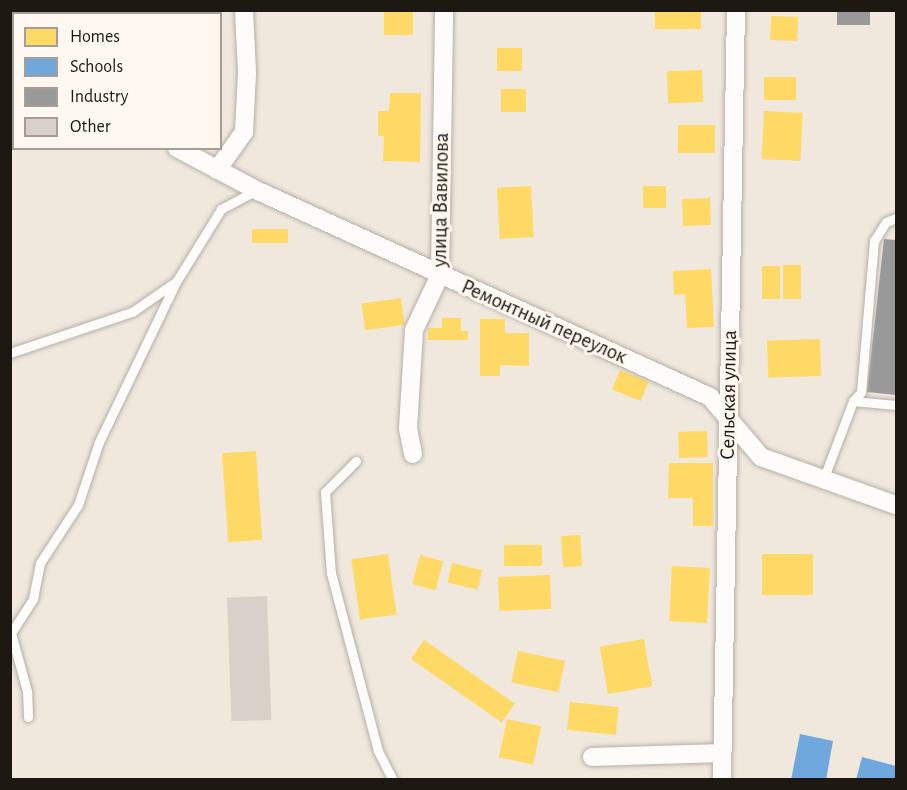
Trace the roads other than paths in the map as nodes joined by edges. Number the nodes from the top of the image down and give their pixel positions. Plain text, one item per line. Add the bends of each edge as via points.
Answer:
1 (244, 10) edge
2 (444, 10) edge
3 (736, 10) edge
4 (181, 150) edge
5 (217, 170) junction
6 (256, 190) junction
7 (897, 218) edge
8 (440, 275) junction
9 (176, 282) junction
10 (10, 353) edge
11 (853, 401) junction
12 (897, 405) edge
13 (729, 419) junction
14 (413, 454) dead end
15 (356, 461) dead end
16 (824, 480) junction
17 (897, 505) edge
18 (28, 717) dead end
19 (722, 753) junction
20 (592, 757) dead end
21 (393, 780) edge
22 (722, 780) edge

1 - 5 street via 244,132
2 - 8 street, улица Вавилова
3 - 13 street, Сельская улица
4 - 5 street, Ремонтный переулок
5 - 6 street, Ремонтный переулок
6 - 8 street, Ремонтный переулок
6 - 9 lane via 221,209
7 - 11 lane via 886,222 873,241 863,378 861,392
8 - 13 street, Ремонтный переулок via 710,397
8 - 14 street, улица Вавилова via 414,330 408,428
9 - 10 lane via 132,312
9 - 18 lane via 99,442 78,505 40,563 33,599 11,633 27,691
11 - 12 lane
11 - 16 lane
13 - 16 street, Ремонтный переулок via 761,457
13 - 19 street, Сельская улица
15 - 21 lane via 325,492 331,573 378,751
16 - 17 street, Ремонтный переулок via 857,488
19 - 20 street
19 - 22 street, Сельская улица

